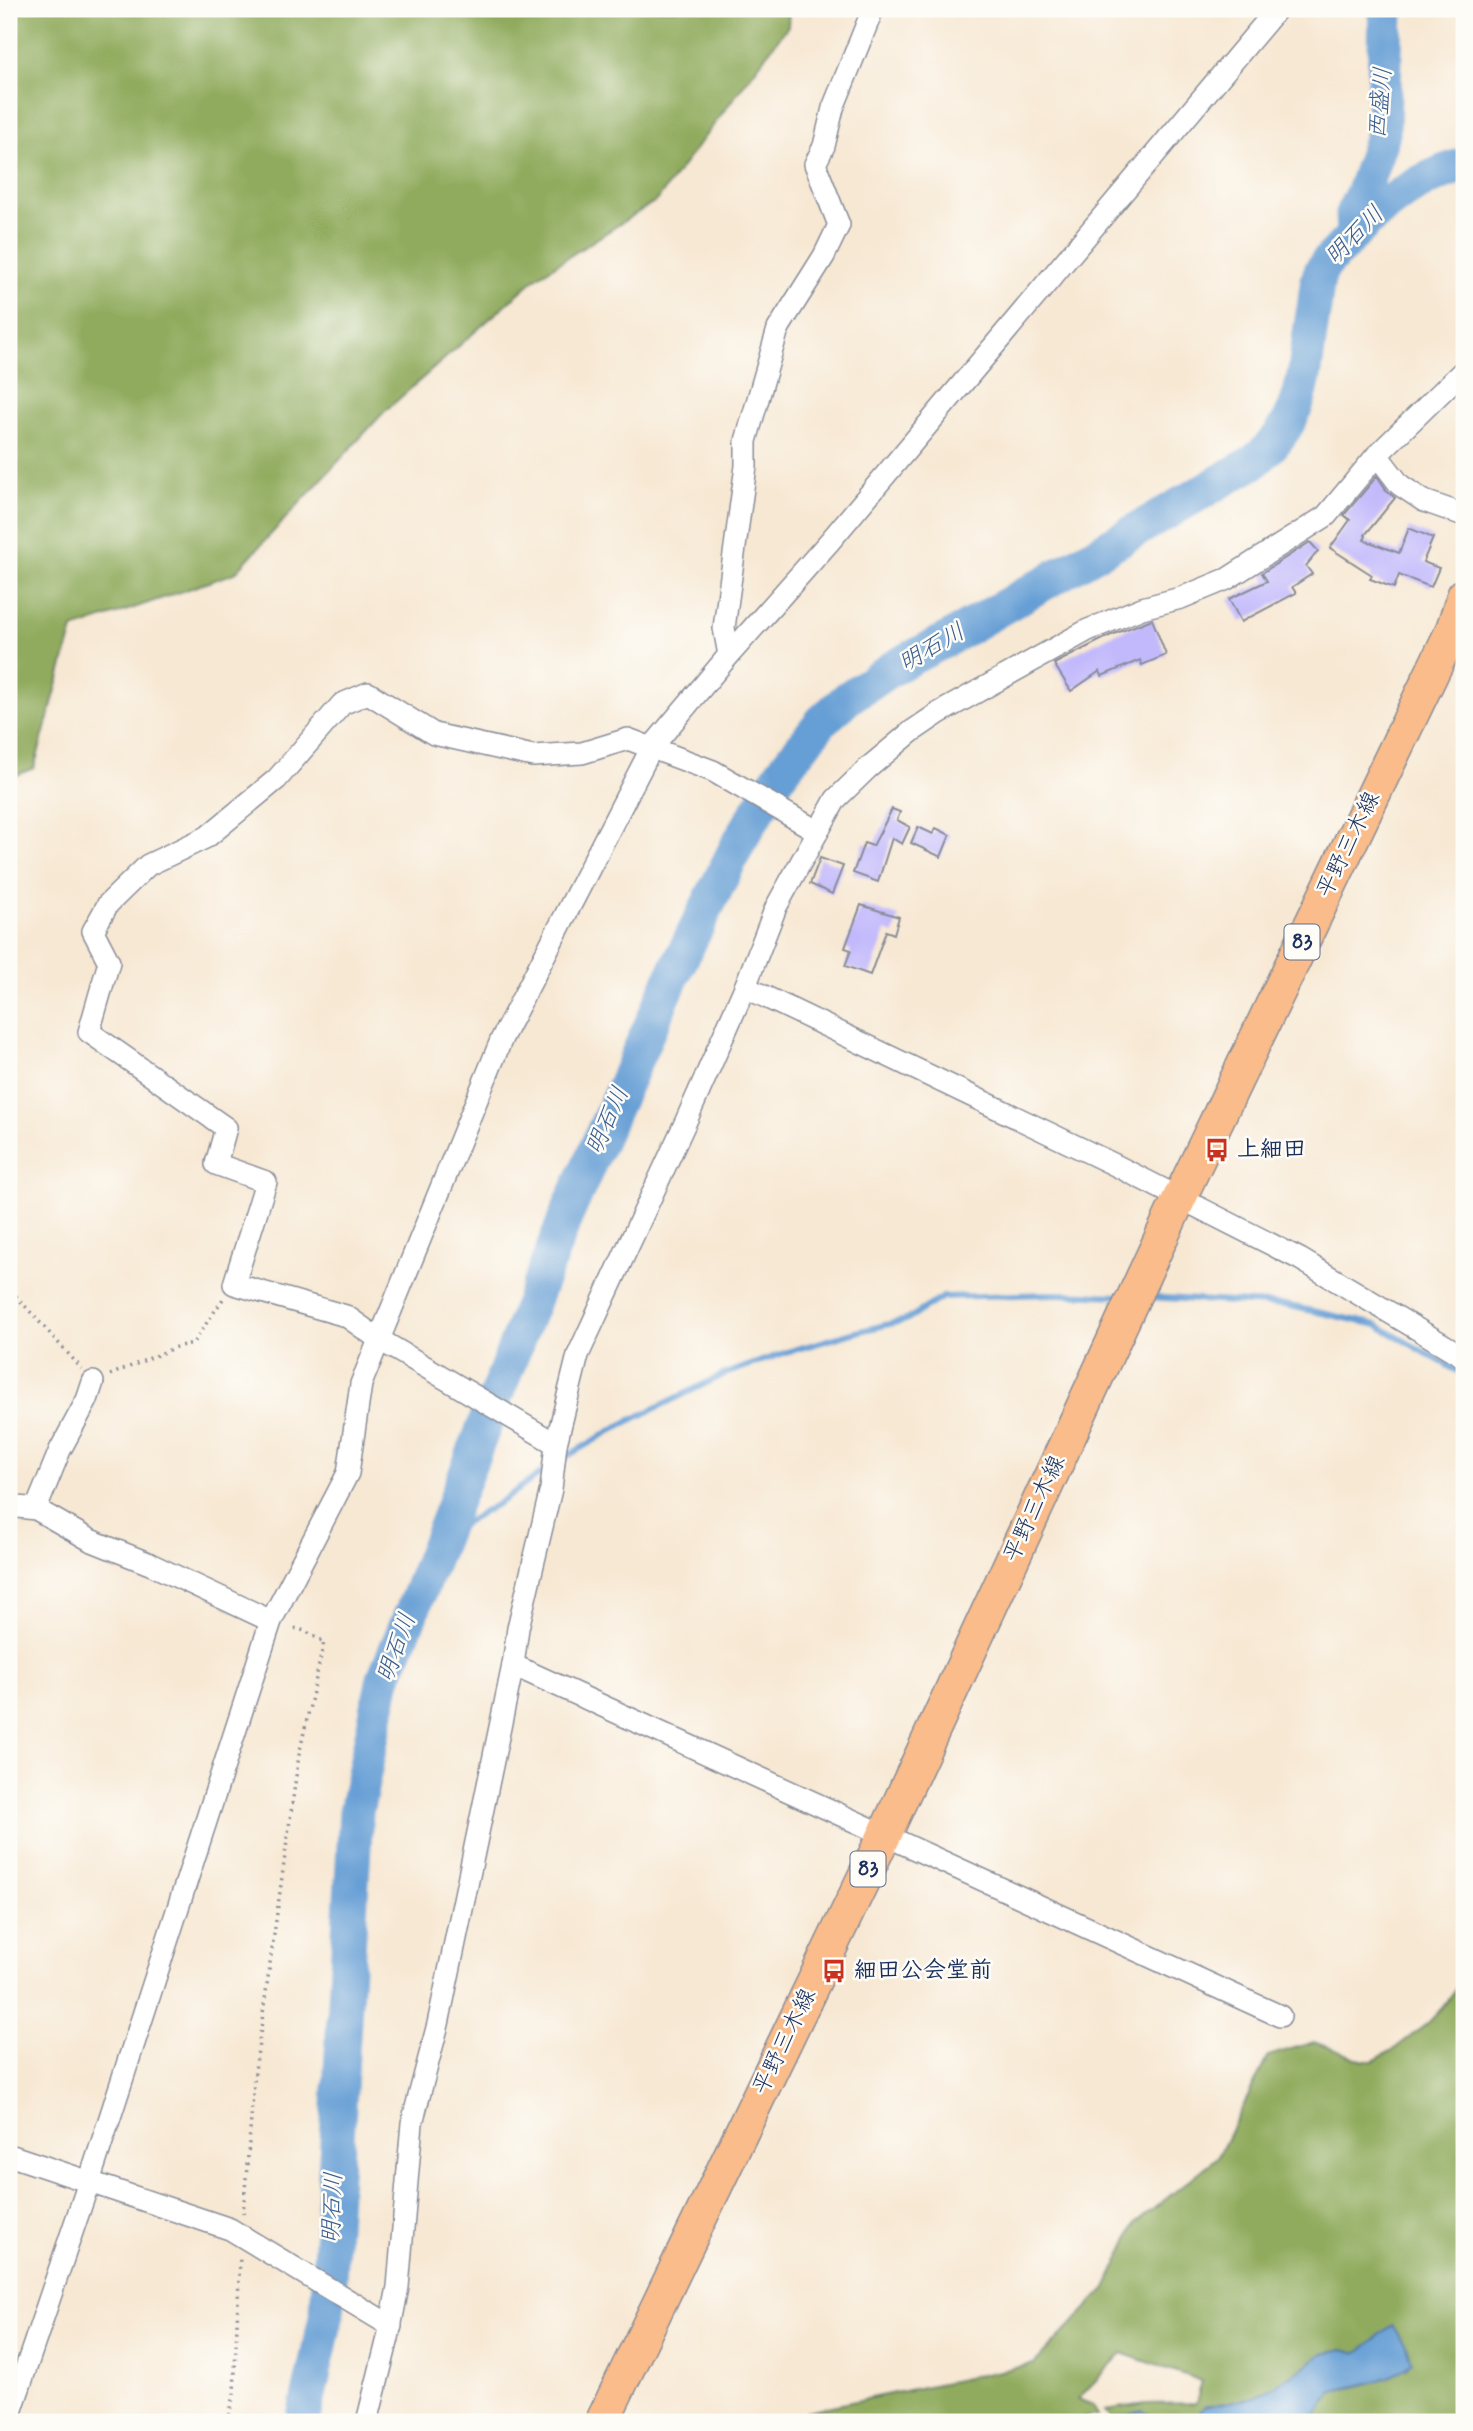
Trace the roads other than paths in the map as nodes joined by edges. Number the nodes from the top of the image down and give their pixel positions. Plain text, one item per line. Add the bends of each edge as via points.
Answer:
1 (873, 9) edge
2 (1276, 9) edge
3 (1464, 370) edge
4 (1377, 455) junction
5 (1464, 515) edge
6 (1464, 595) edge
7 (729, 654) junction
8 (652, 747) junction
9 (817, 831) junction
10 (745, 987) junction
11 (1180, 1197) junction
12 (380, 1340) junction
13 (1464, 1357) edge
14 (93, 1382) road end
15 (556, 1444) junction
16 (9, 1506) edge
17 (36, 1509) junction
18 (271, 1621) junction
19 (513, 1665) junction
20 (885, 1835) junction
21 (1280, 2016) dead end
22 (9, 2155) edge
23 (89, 2182) junction
24 (391, 2326) junction
25 (9, 2418) edge
26 (367, 2422) edge
27 (602, 2422) edge

1 - 7 street via 815,164 839,225 778,329 746,441 724,628
2 - 7 street via 843,527
3 - 4 street
4 - 5 street via 1400,485 1424,501
4 - 9 street via 1326,516 1227,579 1088,630 939,713 868,768 836,799
6 - 11 main road, 平野三木線 / 83 via 1452,631
7 - 8 street
8 - 9 street via 713,771
8 - 12 street via 502,1038
8 - 12 street via 628,739 582,753 533,756 434,734 368,693 342,704 277,779 207,837 148,865 108,904 93,930 109,962 89,1032 226,1128 216,1164 266,1182 234,1284 346,1316
9 - 10 street via 775,907
10 - 11 street
10 - 15 street via 578,1354
11 - 13 street via 1300,1259
11 - 20 main road, 平野三木線 / 83
12 - 15 street
12 - 18 street via 361,1384 348,1473
14 - 17 street
15 - 19 street via 551,1489
16 - 17 street
17 - 18 street via 90,1539
18 - 23 street
19 - 20 street
19 - 24 street via 438,2024 412,2123
20 - 21 street
20 - 27 main road, 平野三木線 / 83
22 - 23 street
23 - 24 street via 230,2229
23 - 25 street
24 - 26 street

